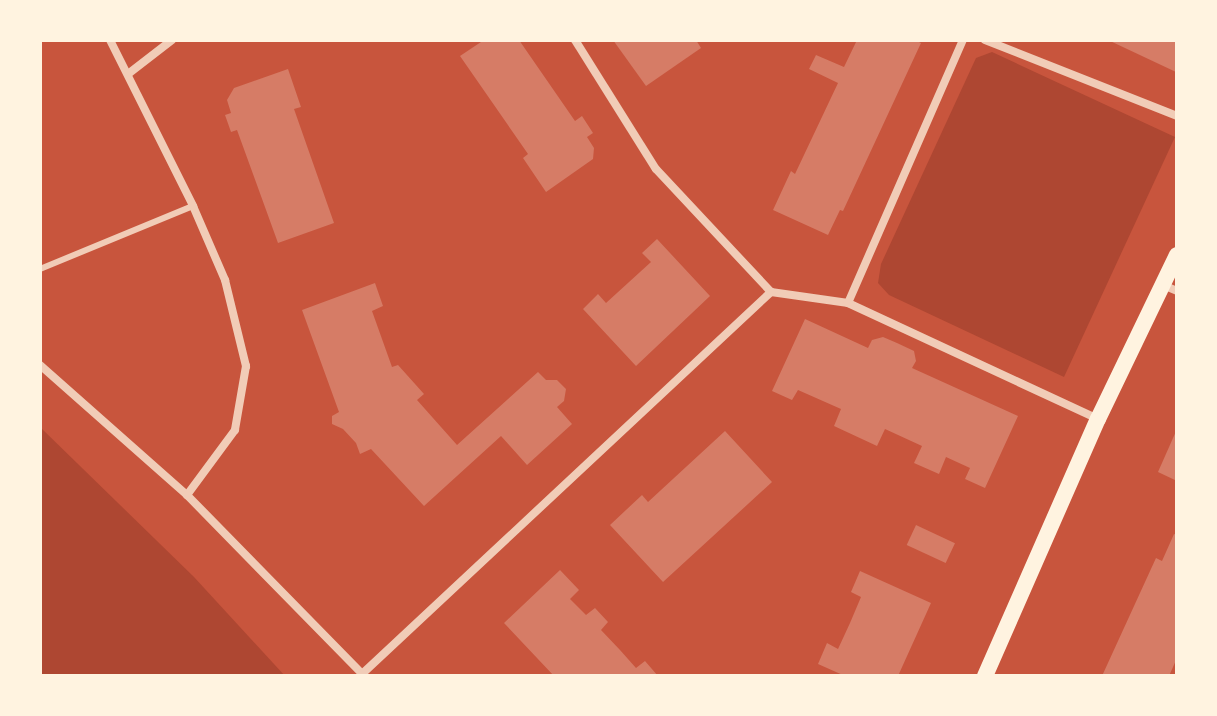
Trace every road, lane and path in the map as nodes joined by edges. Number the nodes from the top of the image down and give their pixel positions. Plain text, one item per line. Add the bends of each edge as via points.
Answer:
1 (110, 40) edge
2 (172, 40) edge
3 (575, 40) edge
4 (963, 40) edge
5 (985, 40) edge
6 (128, 74) junction
7 (1177, 116) edge
8 (193, 206) junction
9 (1177, 255) edge
10 (40, 269) edge
11 (1170, 288) edge
12 (771, 292) junction
13 (848, 303) junction
14 (40, 365) edge
15 (1098, 419) junction
16 (187, 495) junction
17 (363, 675) edge
18 (985, 676) edge

1 - 6 street
2 - 6 street
3 - 12 street via 656,169
4 - 13 street
5 - 7 street
6 - 8 street
8 - 10 lane
8 - 16 street via 225,280 246,366 235,430
9 - 11 main road
11 - 15 main road
12 - 13 street
12 - 17 street
13 - 15 street
14 - 16 street
15 - 18 main road
16 - 17 street

